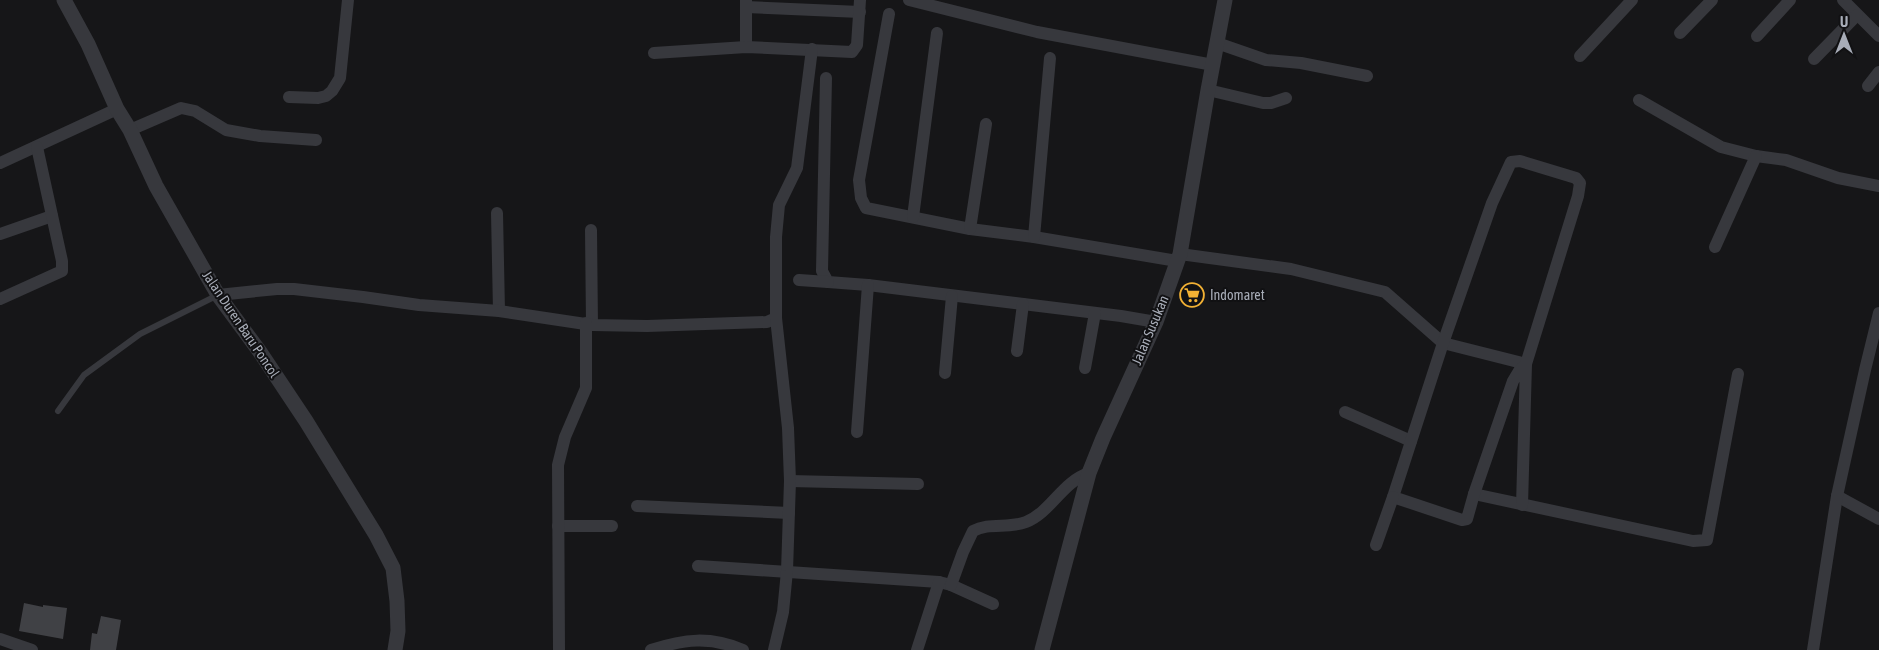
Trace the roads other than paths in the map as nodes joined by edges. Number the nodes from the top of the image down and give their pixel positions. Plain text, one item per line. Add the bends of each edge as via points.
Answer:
1 (64, 0) edge
2 (348, 0) edge
3 (909, 0) edge
4 (1225, 0) edge
5 (1632, 0) edge
6 (1712, 0) edge
7 (1790, 0) edge
8 (1843, 0) edge
9 (746, 3) edge
10 (860, 6) edge
11 (889, 14) dead end
12 (1858, 15) junction
13 (937, 33) dead end
14 (1680, 33) dead end
15 (1757, 36) dead end
16 (1879, 36) edge
17 (1217, 43) junction
18 (746, 47) junction
19 (812, 49) junction
20 (654, 53) dead end
21 (1580, 56) dead end
22 (1050, 58) dead end
23 (1814, 59) dead end
24 (1213, 65) junction
25 (1879, 72) edge
26 (1367, 76) dead end
27 (826, 78) dead end
28 (1868, 86) dead end
29 (1208, 90) junction
30 (289, 97) dead end
31 (1286, 98) dead end
32 (1639, 100) dead end
33 (117, 109) junction
34 (986, 124) dead end
35 (130, 130) junction
36 (316, 140) dead end
37 (37, 147) junction
38 (1756, 156) junction
39 (0, 163) edge
40 (1879, 186) edge
41 (497, 213) dead end
42 (52, 216) junction
43 (913, 217) junction
44 (970, 229) junction
45 (591, 230) dead end
46 (0, 234) edge
47 (1034, 237) junction
48 (1715, 247) dead end
49 (1179, 258) junction
50 (799, 280) dead end
51 (828, 282) junction
52 (868, 285) junction
53 (218, 295) junction
54 (952, 296) junction
55 (0, 300) edge
56 (1022, 304) junction
57 (499, 311) junction
58 (1095, 313) junction
59 (1879, 313) edge
60 (776, 318) junction
61 (1156, 322) junction
62 (589, 324) junction
63 (1443, 343) junction
64 (1017, 351) dead end
65 (1526, 364) junction
66 (1085, 368) dead end
67 (945, 373) dead end
68 (1738, 374) dead end
69 (58, 411) dead end
70 (1345, 412) dead end
71 (857, 432) dead end
72 (1411, 441) junction
73 (1089, 473) junction
74 (790, 481) junction
75 (918, 484) dead end
76 (1474, 494) junction
77 (1837, 496) junction
78 (1393, 497) junction
79 (1522, 505) junction
80 (637, 506) dead end
81 (789, 513) junction
82 (1879, 518) edge
83 (558, 526) junction
84 (612, 526) dead end
85 (1376, 545) dead end
86 (698, 566) dead end
87 (787, 571) junction
88 (945, 584) junction
89 (993, 604) dead end
90 (0, 639) edge
91 (32, 650) edge
92 (395, 650) edge
93 (559, 650) edge
94 (651, 650) edge
95 (742, 650) edge
96 (774, 650) edge
97 (917, 650) edge
98 (1042, 650) edge
99 (1812, 650) edge

1 - 33 street, Jalan Duren Baru Poncol
2 - 30 street via 340,78 326,96
3 - 24 street via 1037,32
4 - 17 street, Jalan Susukan
5 - 21 street
6 - 14 street
7 - 15 street
8 - 12 street
9 - 10 street
9 - 18 street
10 - 19 street via 855,50
11 - 43 street via 860,189 866,208
12 - 16 street
12 - 23 street
13 - 43 street
17 - 24 street, Jalan Susukan
17 - 26 street via 1266,60 1301,63
18 - 19 street
18 - 20 street
19 - 60 street via 797,168 779,206
22 - 47 street
24 - 29 street, Jalan Susukan
25 - 28 street
27 - 51 street via 822,271
29 - 31 street via 1263,103
29 - 49 street, Jalan Susukan
32 - 38 street via 1722,146
33 - 35 street, Jalan Duren Baru Poncol
33 - 37 street
34 - 44 street
35 - 36 street via 181,108 195,111 226,130
35 - 53 street, Jalan Duren Baru Poncol via 156,186
37 - 39 street
37 - 42 street
38 - 40 street via 1786,160 1838,178
38 - 48 street
41 - 57 street
42 - 46 street
42 - 55 street via 62,271
43 - 44 street
44 - 47 street
45 - 62 street
47 - 49 street
49 - 61 street, Jalan Susukan
49 - 63 street via 1291,269 1385,292
50 - 51 street
51 - 52 street
52 - 54 street
52 - 71 street
53 - 57 street via 294,289 419,306
53 - 69 lane via 140,334 84,374
53 - 92 street, Jalan Duren Baru Poncol via 306,422 393,568 398,631
54 - 56 street
54 - 67 street
56 - 58 street
56 - 64 street
57 - 62 street
58 - 61 street
58 - 66 street
59 - 77 street
60 - 62 street via 767,322 648,326
60 - 74 street via 788,428
61 - 73 street, Jalan Susukan
62 - 83 street via 586,388 564,437 558,465
63 - 65 street
63 - 65 street via 1492,203 1511,162 1520,161 1576,178 1580,184
63 - 72 street
65 - 76 street via 1513,382
65 - 79 street
68 - 79 street via 1707,540 1693,541
70 - 72 street
72 - 78 street
73 - 88 street via 1073,480 1041,512 1025,522 986,526 973,531
73 - 98 street, Jalan Susukan
74 - 75 street
74 - 81 street
76 - 78 street via 1465,520
76 - 79 street
77 - 82 street
77 - 99 street
78 - 85 street
80 - 81 street
81 - 87 street
83 - 84 street
83 - 93 street
86 - 87 street
87 - 88 street
87 - 96 street via 783,612
88 - 89 street
88 - 97 street
90 - 91 street
94 - 95 street via 688,640 709,640

